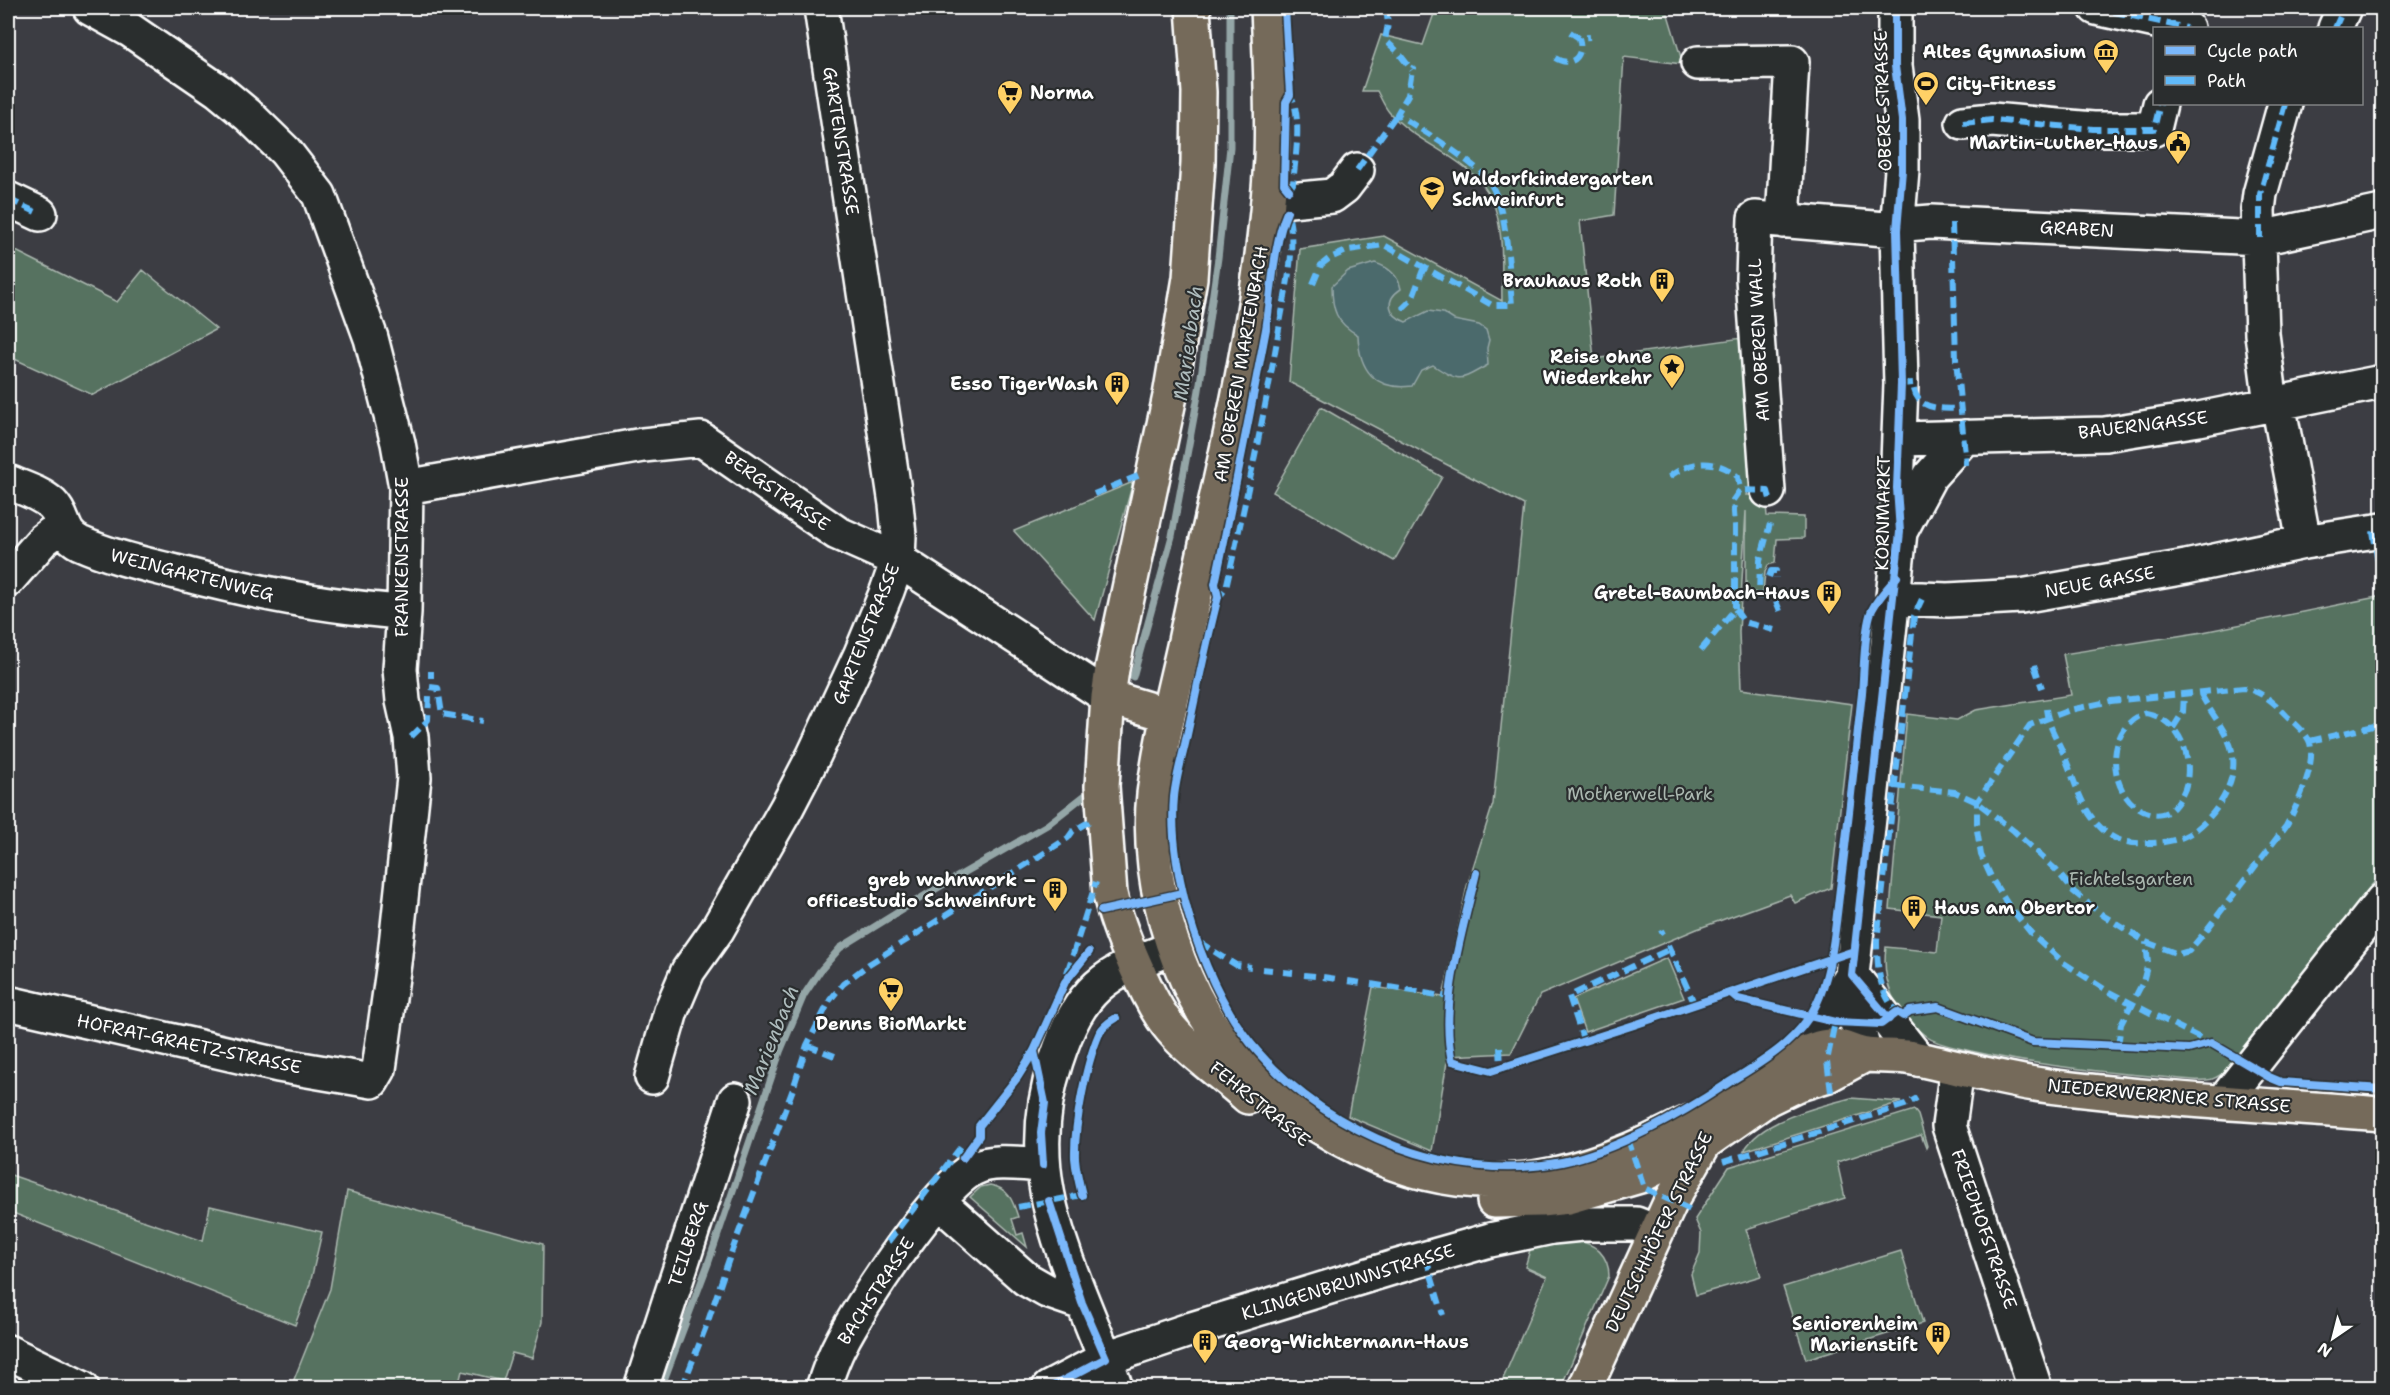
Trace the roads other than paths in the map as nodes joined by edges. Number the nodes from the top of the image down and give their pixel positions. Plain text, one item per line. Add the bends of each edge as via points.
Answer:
1 (90, 8) edge
2 (821, 8) edge
3 (1193, 8) edge
4 (1268, 8) edge
5 (1895, 8) edge
6 (2096, 8) edge
7 (2344, 8) edge
8 (2175, 27) edge
9 (2335, 27) edge
10 (1698, 63) dead end
11 (2160, 105) edge
12 (2285, 105) edge
13 (1963, 123) dead end
14 (1358, 170) dead end
15 (8, 199) edge
16 (1268, 202) junction
17 (2382, 212) edge
18 (40, 214) dead end
19 (1783, 220) junction
20 (1897, 230) junction
21 (2260, 237) junction
22 (2382, 382) edge
23 (2274, 404) junction
24 (1965, 437) junction
25 (1900, 439) junction
26 (8, 482) edge
27 (406, 487) junction
28 (1768, 490) dead end
29 (63, 525) junction
30 (2382, 530) edge
31 (1900, 532) junction
32 (2304, 543) junction
33 (898, 560) junction
34 (8, 580) edge
35 (1894, 598) junction
36 (404, 612) junction
37 (1108, 697) junction
38 (1168, 715) junction
39 (2382, 901) edge
40 (1174, 948) junction
41 (1134, 962) junction
42 (1852, 975) junction
43 (8, 1003) edge
44 (1803, 1054) junction
45 (1865, 1055) junction
46 (1918, 1059) junction
47 (1957, 1069) junction
48 (652, 1077) dead end
49 (372, 1081) joint
50 (735, 1100) dead end
51 (2223, 1102) junction
52 (1718, 1109) junction
53 (2382, 1113) edge
54 (1704, 1143) junction
55 (1043, 1165) junction
56 (938, 1201) junction
57 (1656, 1232) junction
58 (1082, 1303) junction
59 (8, 1352) edge
60 (1111, 1373) edge
61 (82, 1388) edge
62 (641, 1388) edge
63 (823, 1388) edge
64 (1049, 1388) edge
65 (1585, 1388) edge
66 (2035, 1388) edge

1 - 27 street, FRANKENSTRASSE via 182,65 248,115 285,151 320,195 371,338
2 - 33 street, GARTENSTRASSE via 896,504
3 - 37 main road via 1199,92 1190,278 1170,396
4 - 16 main road, AM OBEREN MARIENBACH
5 - 20 street, OBERE STRASSE via 1895,66 1902,120
6 - 8 street
7 - 9 street
10 - 19 street via 1792,62
11 - 13 street via 2154,129 2092,129 1992,120
12 - 21 street via 2260,194
14 - 16 street via 1332,196
15 - 18 street
16 - 38 main road, AM OBEREN MARIENBACH via 1262,264 1239,395
17 - 21 street, GRABEN
19 - 20 street, AM OBEREN WALL
19 - 28 street, AM OBEREN WALL via 1755,218 1754,278
20 - 21 street, GRABEN via 1906,224 1931,222
20 - 25 street, KORNMARKT
21 - 23 street via 2261,323
22 - 23 street, BAUERNGASSE
23 - 24 street, BAUERNGASSE via 2105,434
23 - 32 street
24 - 25 street, BAUERNGASSE
24 - 31 street, KORNMARKT via 1930,476
25 - 31 street, KORNMARKT
26 - 29 street, WEINGARTENWEG via 52,504
27 - 33 street, BERGSTRASSE via 643,445 701,439 837,533
27 - 36 street, FRANKENSTRASSE
29 - 34 street via 43,540
29 - 36 street, WEINGARTENWEG via 66,534 77,542 106,554 249,592 348,609
30 - 32 street, NEUE GASSE
31 - 35 street, KORNMARKT
32 - 35 street, NEUE GASSE via 1989,599
33 - 37 street, BERGSTRASSE
33 - 48 street, GARTENSTRASSE via 814,755 722,921 688,971 671,1011
35 - 42 street, KORNMARKT
36 - 49 street, FRANKENSTRASSE via 400,669 414,778 394,963 379,1069
37 - 38 main road
37 - 41 main road via 1102,786 1108,872 1113,908
38 - 40 main road, AM OBEREN MARIENBACH via 1153,799 1153,840 1161,898
39 - 51 street
40 - 41 street
40 - 52 main road, FEHRSTRASSE via 1194,996 1240,1063 1275,1095 1332,1135 1401,1166 1493,1182 1563,1172 1631,1149
41 - 54 main road, FEHRSTRASSE via 1161,1014 1188,1047 1304,1142 1381,1181 1463,1200 1568,1197 1640,1176
41 - 55 street via 1091,992 1062,1042 1045,1103 1041,1133
42 - 44 street, KORNMARKT
42 - 45 street, KORNMARKT via 1852,1003
42 - 46 street
43 - 49 street, HOFRAT-GRAETZ-STRASSE via 247,1059
44 - 45 main road, FEHRSTRASSE via 1831,1045
44 - 52 main road, FEHRSTRASSE
45 - 46 main road, NIEDERWERRNER STRASSE
45 - 54 main road, FEHRSTRASSE via 1828,1075 1767,1099
46 - 47 main road, NIEDERWERRNER STRASSE
47 - 51 main road, NIEDERWERRNER STRASSE via 2047,1086
47 - 66 street, FRIEDHOFSTRASSE via 1949,1126
50 - 62 street, TEILBERG
51 - 53 main road, NIEDERWERRNER STRASSE
52 - 54 main road, DEUTSCHHÖFER STRASSE
54 - 57 main road, DEUTSCHHÖFER STRASSE
55 - 56 street, BACHSTRASSE via 976,1167 960,1177
55 - 58 street via 1054,1222
56 - 58 street via 1026,1279
56 - 63 street, BACHSTRASSE via 860,1309 839,1345
57 - 60 street, KLINGENBRUNNSTRASSE via 1617,1222 1552,1227 1435,1256 1238,1315
57 - 65 main road, DEUTSCHHÖFER STRASSE
58 - 60 street
59 - 61 street
60 - 64 street, KLINGENBRUNNSTRASSE

